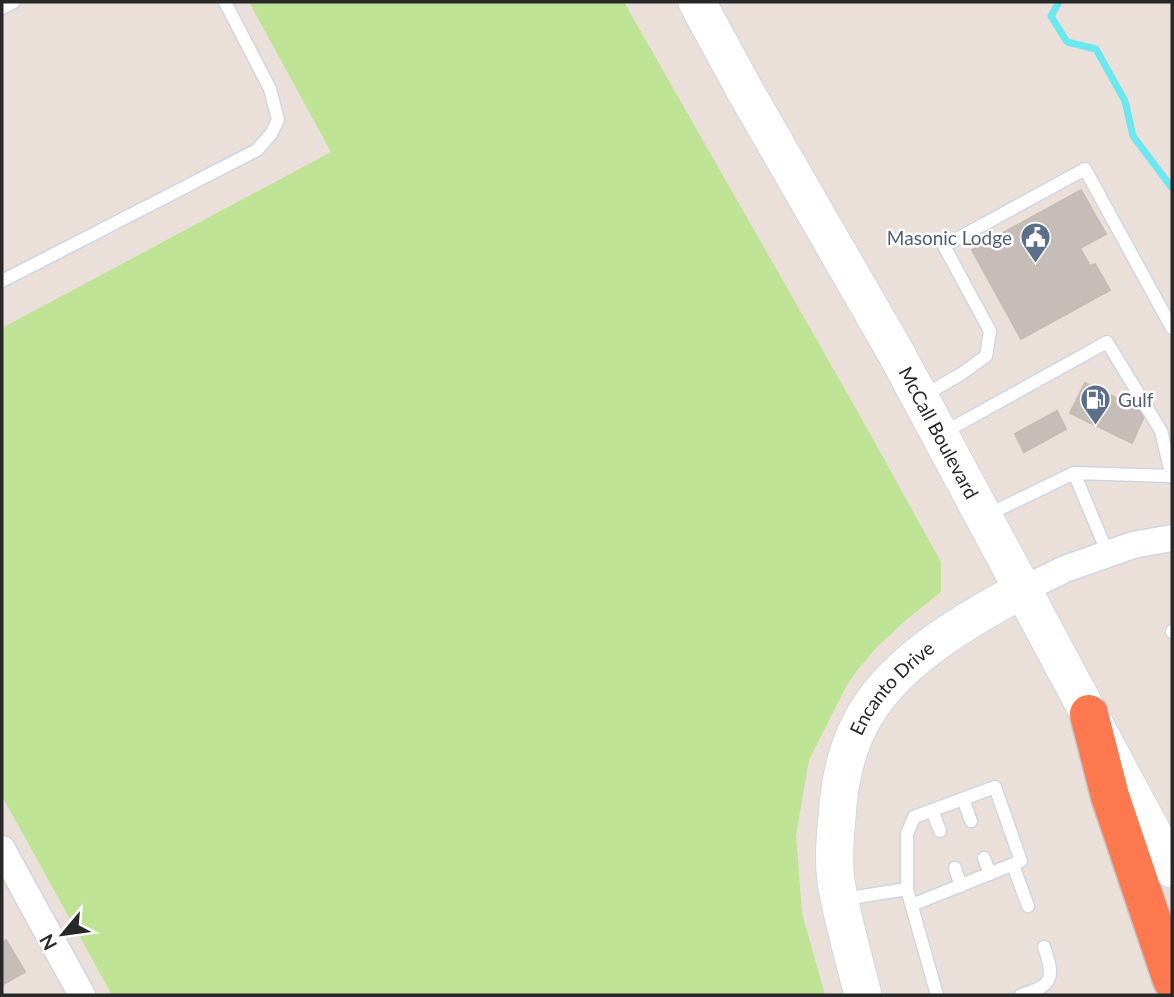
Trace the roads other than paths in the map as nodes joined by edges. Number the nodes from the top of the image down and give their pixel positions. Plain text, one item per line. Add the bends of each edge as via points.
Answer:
1 (14, 2) edge
2 (225, 2) edge
3 (697, 2) edge
4 (2, 8) edge
5 (2, 281) edge
6 (1172, 328) edge
7 (919, 398) junction
8 (939, 435) junction
9 (1074, 472) junction
10 (1172, 477) edge
11 (983, 517) junction
12 (1172, 538) edge
13 (1108, 554) junction
14 (1022, 590) junction
15 (1089, 714) junction
16 (962, 799) junction
17 (932, 810) junction
18 (971, 821) dead end
19 (940, 831) dead end
20 (2, 849) edge
21 (984, 858) dead end
22 (1013, 865) junction
23 (955, 868) dead end
24 (1172, 869) edge
25 (990, 874) junction
26 (961, 886) junction
27 (907, 888) junction
28 (840, 900) junction
29 (912, 905) junction
30 (1028, 906) dead end
31 (1044, 947) dead end
32 (1172, 980) edge
33 (82, 995) edge
34 (863, 995) edge
35 (937, 995) edge
36 (1021, 995) edge

1 - 4 lane
2 - 5 lane via 270,89 278,120 271,134 257,150
3 - 7 main road, McCall Boulevard
6 - 7 lane via 1086,169 944,246 990,331 986,356
7 - 8 main road, McCall Boulevard
8 - 10 lane via 1107,342 1161,431
8 - 11 main road, McCall Boulevard
9 - 10 lane
9 - 11 lane
9 - 13 lane
11 - 14 main road, McCall Boulevard
12 - 13 street, Encanto Drive
13 - 14 street, Encanto Drive
14 - 15 main road, McCall Boulevard
14 - 28 main road, Encanto Drive via 943,637 881,692 860,723 842,773 838,806 835,878
15 - 24 main road, McCall Boulevard
15 - 32 highway via 1110,796
16 - 17 lane
16 - 18 lane
16 - 22 lane via 995,788 1021,861
17 - 19 lane
17 - 27 lane via 914,817 906,834
20 - 33 street
21 - 25 lane
22 - 25 lane
22 - 30 lane
23 - 26 lane
25 - 26 lane
26 - 29 lane
27 - 28 lane
27 - 29 lane
28 - 34 main road, Encanto Drive
29 - 35 lane
31 - 36 lane via 1051,967 1049,978 1045,986

